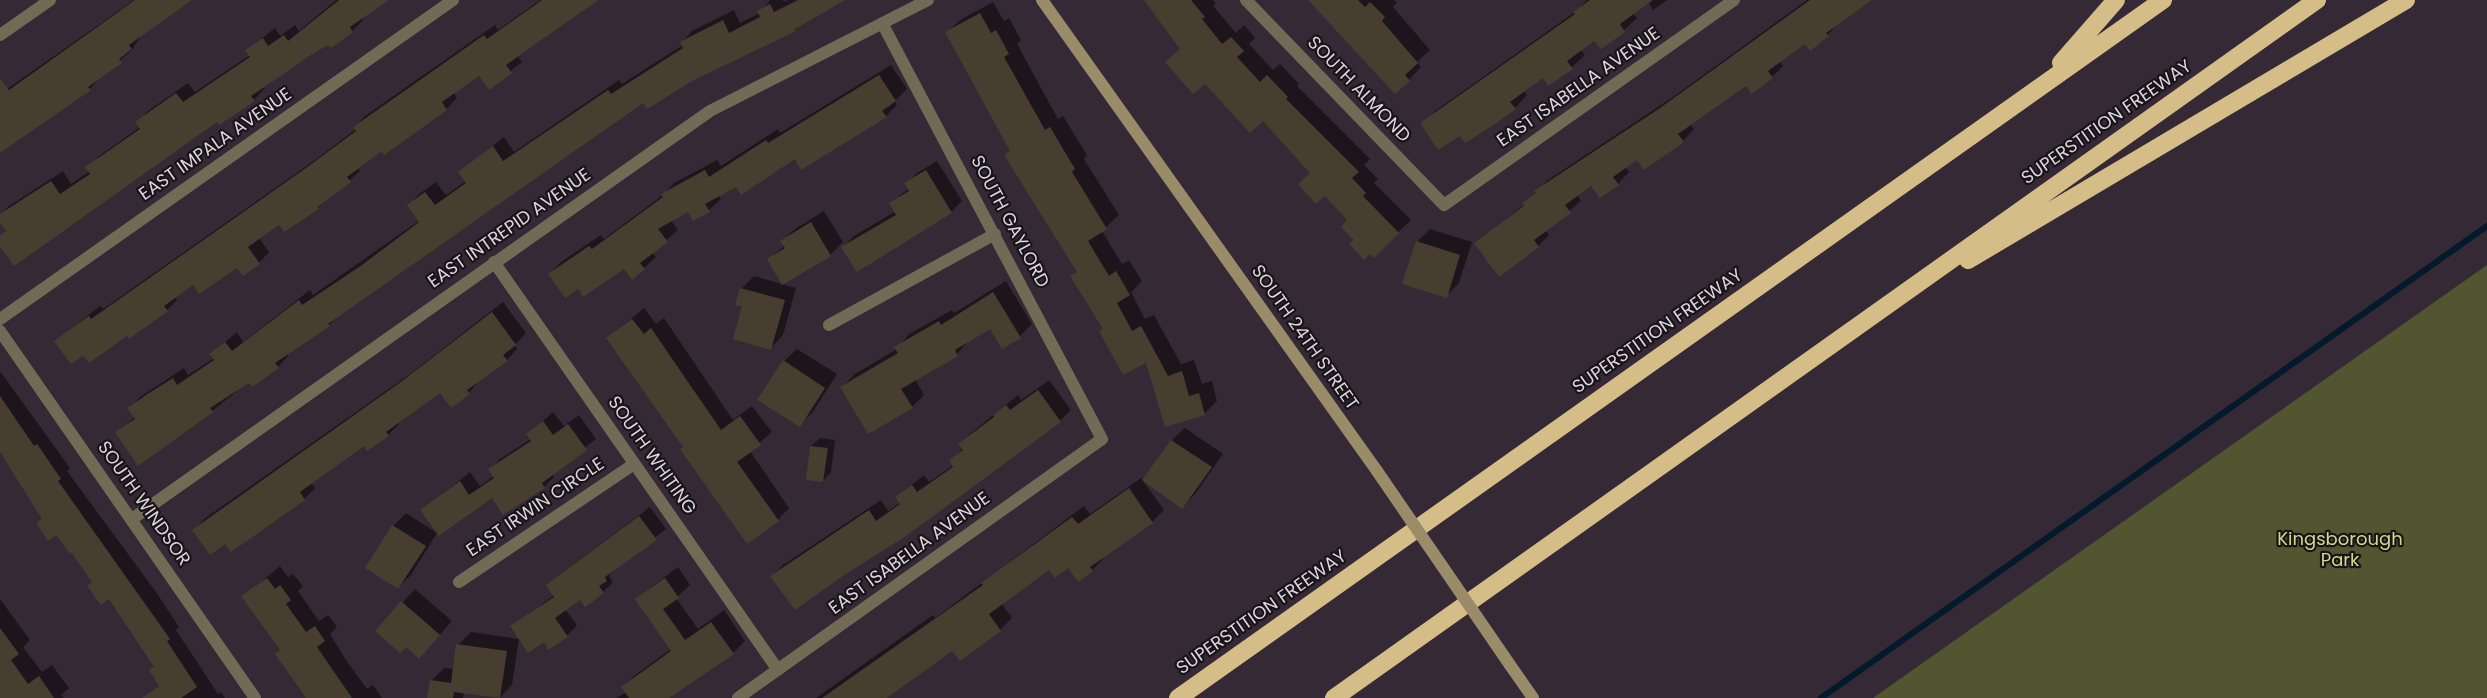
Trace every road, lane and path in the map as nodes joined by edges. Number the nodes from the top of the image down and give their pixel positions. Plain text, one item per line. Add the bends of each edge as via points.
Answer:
1 (50, 0) edge
2 (453, 0) edge
3 (928, 0) edge
4 (1042, 0) edge
5 (1246, 0) edge
6 (1734, 0) edge
7 (2116, 0) edge
8 (2163, 0) edge
9 (2317, 0) edge
10 (2406, 0) edge
11 (882, 23) junction
12 (0, 35) edge
13 (2040, 87) junction
14 (1444, 205) joint
15 (995, 234) junction
16 (494, 262) junction
17 (0, 319) edge
18 (828, 325) dead end
19 (1853, 329) junction
20 (0, 331) edge
21 (1102, 439) joint
22 (634, 464) junction
23 (132, 519) junction
24 (459, 582) dead end
25 (778, 670) junction
26 (255, 698) edge
27 (738, 698) edge
28 (1178, 698) edge
29 (1334, 698) edge
30 (1533, 698) edge

1 - 12 street
2 - 17 street, EAST IMPALA AVENUE
3 - 11 street, EAST INTREPID AVENUE
4 - 30 street, SOUTH 24TH STREET, bridge via 1377,471
5 - 14 street, SOUTH ALMOND
6 - 14 street, EAST ISABELLA AVENUE
7 - 13 highway
8 - 13 highway, SUPERSTITION FREEWAY
9 - 19 highway, SUPERSTITION FREEWAY
10 - 19 highway
11 - 15 street, SOUTH GAYLORD
11 - 16 street, EAST INTREPID AVENUE via 710,111
13 - 28 highway, SUPERSTITION FREEWAY
15 - 18 street
15 - 21 street, SOUTH GAYLORD
16 - 22 street, SOUTH WHITING
16 - 23 street, EAST INTREPID AVENUE
19 - 29 highway, SUPERSTITION FREEWAY
20 - 23 street, SOUTH WINDSOR
21 - 25 street, EAST ISABELLA AVENUE
22 - 24 street, EAST IRWIN CIRCLE
22 - 25 street, SOUTH WHITING
23 - 26 street, SOUTH WINDSOR
25 - 27 street, EAST ISABELLA AVENUE

